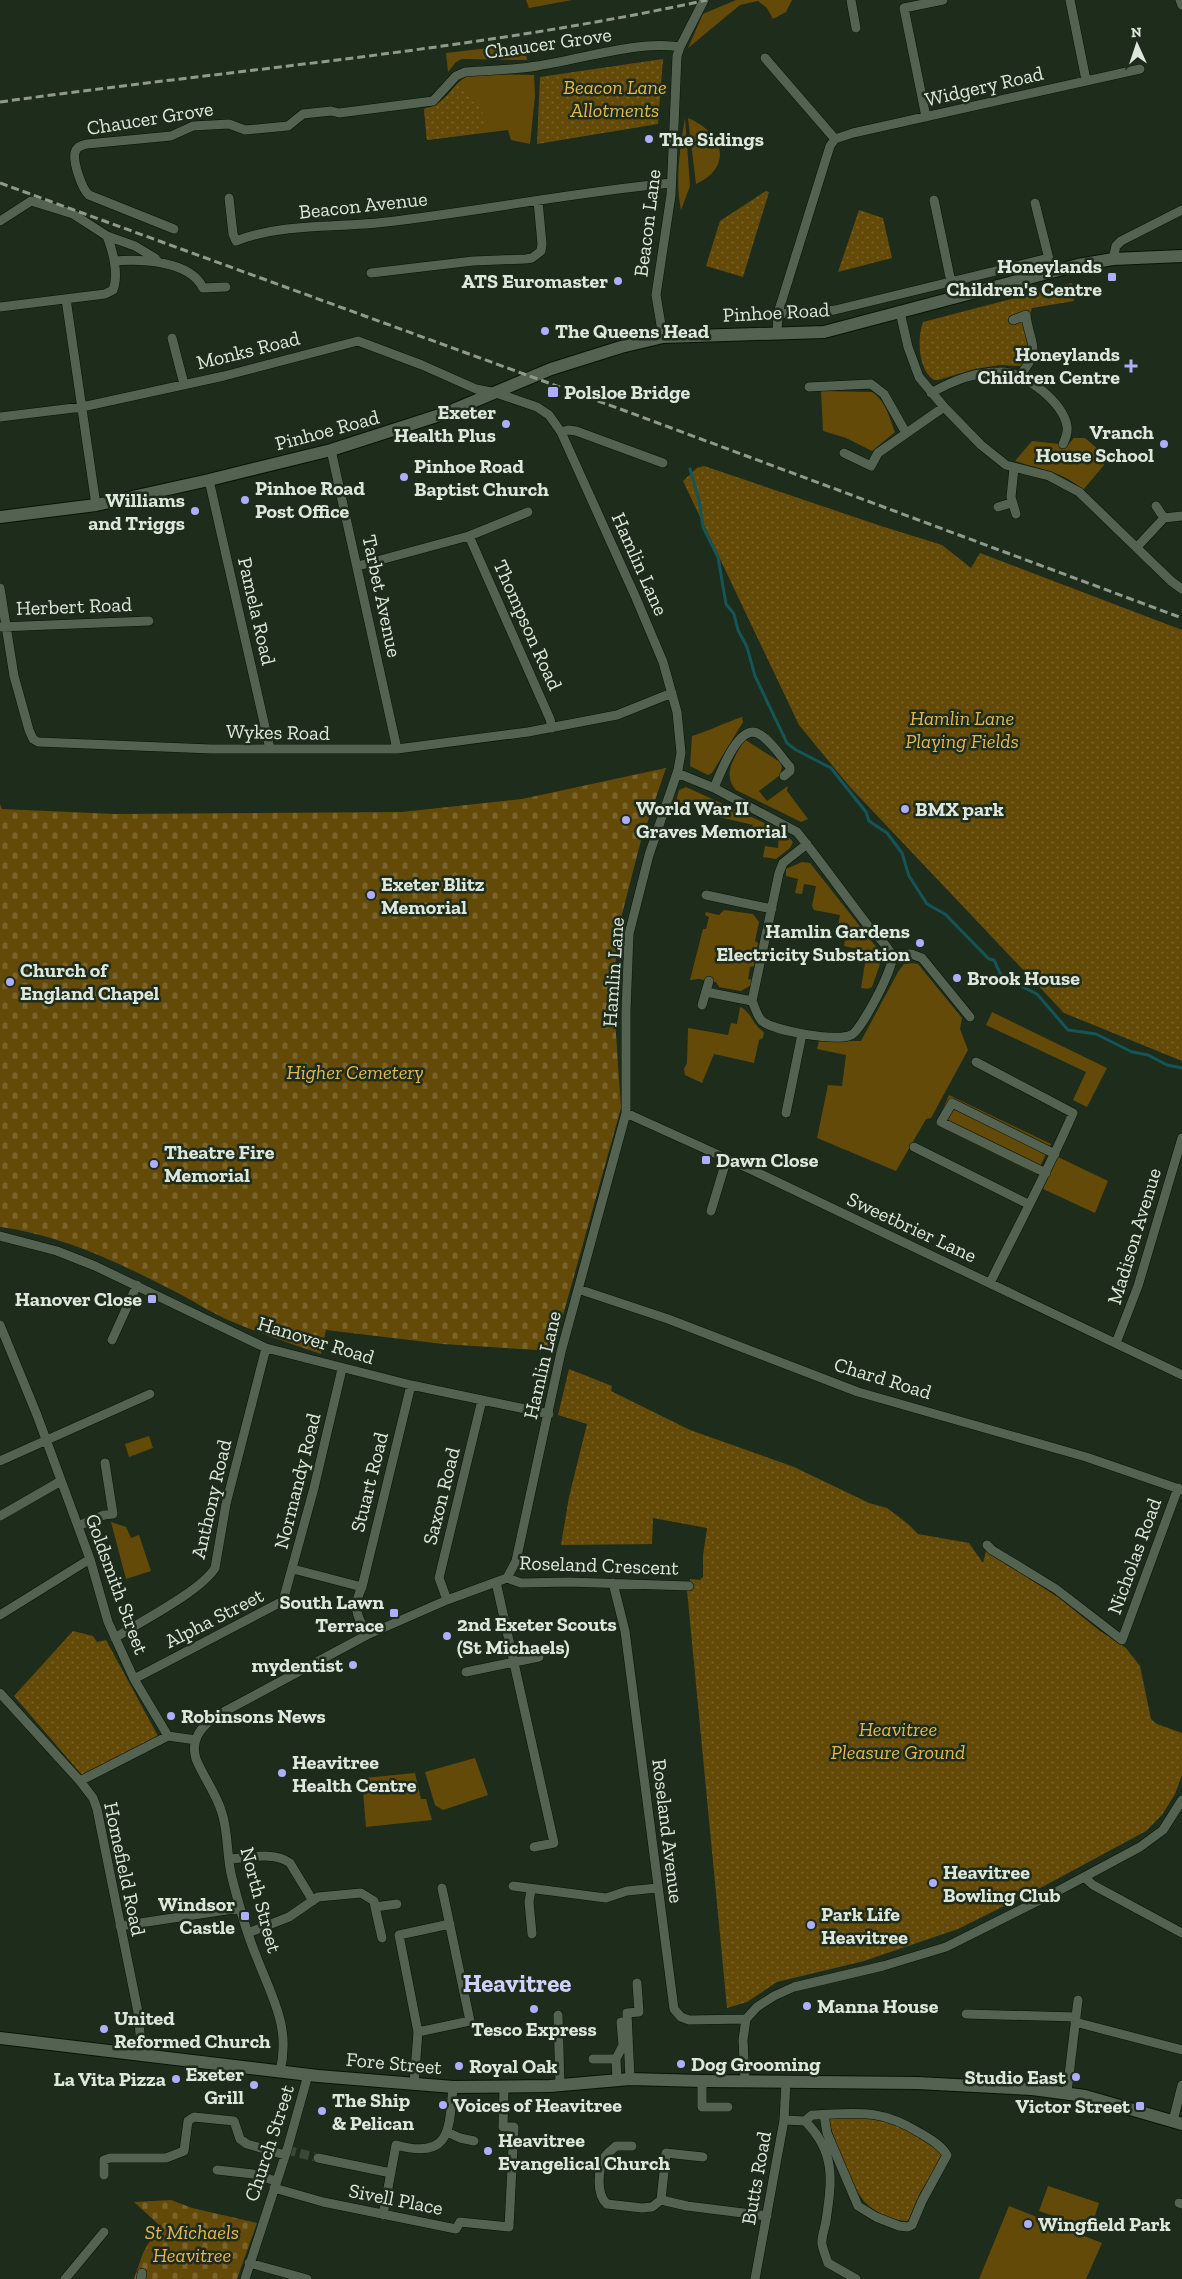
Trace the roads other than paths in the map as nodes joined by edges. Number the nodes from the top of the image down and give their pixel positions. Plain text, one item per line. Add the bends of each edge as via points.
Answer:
1 (704, 0) edge
2 (851, 0) edge
3 (943, 0) edge
4 (1070, 0) edge
5 (1180, 0) edge
6 (902, 4) edge
7 (1182, 5) edge
8 (856, 28) dead end
9 (680, 46) junction
10 (765, 58) dead end
11 (1140, 69) dead end
12 (1086, 80) junction
13 (926, 116) junction
14 (835, 139) junction
15 (671, 184) junction
16 (229, 198) dead end
17 (934, 200) dead end
18 (538, 201) junction
19 (1036, 203) dead end
20 (1182, 210) edge
21 (0, 221) edge
22 (174, 229) dead end
23 (107, 236) junction
24 (1182, 256) edge
25 (1049, 258) junction
26 (1113, 259) junction
27 (114, 261) junction
28 (158, 262) junction
29 (1052, 272) junction
30 (371, 273) dead end
31 (950, 282) junction
32 (226, 287) dead end
33 (66, 299) junction
34 (0, 307) edge
35 (900, 312) junction
36 (778, 313) junction
37 (1013, 320) dead end
38 (777, 334) junction
39 (663, 337) junction
40 (172, 338) dead end
41 (1020, 375) junction
42 (184, 384) junction
43 (809, 387) dead end
44 (496, 393) junction
45 (931, 393) junction
46 (82, 407) junction
47 (944, 407) junction
48 (0, 416) edge
49 (561, 432) junction
50 (906, 434) junction
51 (1063, 444) dead end
52 (331, 450) junction
53 (844, 453) dead end
54 (662, 463) dead end
55 (1014, 468) junction
56 (209, 480) junction
57 (1011, 503) junction
58 (96, 505) junction
59 (1156, 506) dead end
60 (998, 507) dead end
61 (528, 512) dead end
62 (1016, 514) dead end
63 (1182, 516) edge
64 (0, 517) edge
65 (1164, 518) junction
66 (469, 536) junction
67 (1137, 547) junction
68 (358, 566) junction
69 (0, 588) edge
70 (1182, 589) edge
71 (149, 621) dead end
72 (2, 627) edge
73 (672, 693) junction
74 (552, 728) junction
75 (270, 749) junction
76 (396, 749) junction
77 (677, 773) junction
78 (784, 776) dead end
79 (714, 788) junction
80 (807, 844) junction
81 (706, 895) dead end
82 (772, 908) junction
83 (892, 955) junction
84 (709, 981) dead end
85 (706, 992) junction
86 (752, 1001) junction
87 (702, 1004) dead end
88 (970, 1016) dead end
89 (802, 1034) junction
90 (976, 1062) dead end
91 (626, 1113) junction
92 (786, 1113) dead end
93 (1182, 1138) edge
94 (914, 1147) dead end
95 (1055, 1154) junction
96 (726, 1158) junction
97 (1046, 1173) junction
98 (1028, 1204) junction
99 (711, 1211) dead end
100 (0, 1236) edge
101 (990, 1283) junction
102 (137, 1285) junction
103 (578, 1289) junction
104 (0, 1325) edge
105 (112, 1340) dead end
106 (1116, 1343) junction
107 (266, 1348) junction
108 (342, 1369) junction
109 (1182, 1376) edge
110 (411, 1385) junction
111 (150, 1394) dead end
112 (482, 1400) junction
113 (548, 1414) junction
114 (46, 1440) junction
115 (0, 1461) edge
116 (106, 1463) dead end
117 (61, 1481) junction
118 (1180, 1489) edge
119 (0, 1516) edge
120 (78, 1526) junction
121 (987, 1544) dead end
122 (90, 1559) junction
123 (293, 1570) junction
124 (506, 1578) junction
125 (496, 1582) junction
126 (613, 1584) junction
127 (689, 1586) dead end
128 (362, 1587) junction
129 (447, 1600) junction
130 (283, 1602) joint
131 (0, 1615) edge
132 (366, 1635) junction
133 (115, 1638) junction
134 (538, 1657) dead end
135 (514, 1662) junction
136 (466, 1672) dead end
137 (134, 1679) junction
138 (0, 1693) edge
139 (168, 1736) junction
140 (196, 1740) junction
141 (80, 1781) junction
142 (1182, 1800) edge
143 (1178, 1816) edge
144 (534, 1847) dead end
145 (228, 1859) junction
146 (1084, 1877) junction
147 (512, 1886) dead end
148 (442, 1888) dead end
149 (658, 1888) junction
150 (531, 1890) junction
151 (313, 1901) junction
152 (397, 1904) dead end
153 (375, 1907) junction
154 (240, 1908) junction
155 (450, 1924) junction
156 (120, 1926) junction
157 (248, 1933) junction
158 (1182, 1933) edge
159 (532, 1934) dead end
160 (382, 1938) dead end
161 (637, 1983) dead end
162 (1078, 2000) dead end
163 (966, 2014) dead end
164 (558, 2015) dead end
165 (746, 2019) junction
166 (1076, 2020) junction
167 (621, 2022) dead end
168 (418, 2032) junction
169 (0, 2038) edge
170 (1182, 2050) edge
171 (142, 2055) junction
172 (593, 2059) dead end
173 (616, 2059) junction
174 (280, 2071) junction
175 (308, 2075) junction
176 (630, 2079) junction
177 (617, 2080) junction
178 (702, 2081) junction
179 (745, 2081) junction
180 (786, 2082) junction
181 (414, 2084) junction
182 (1182, 2085) edge
183 (560, 2086) junction
184 (453, 2087) junction
185 (504, 2088) junction
186 (1067, 2092) junction
187 (728, 2107) dead end
188 (824, 2115) junction
189 (784, 2120) junction
190 (805, 2121) junction
191 (1178, 2122) edge
192 (447, 2132) junction
193 (474, 2141) dead end
194 (632, 2146) dead end
195 (286, 2152) junction
196 (704, 2157) dead end
197 (318, 2158) tunnel mouth
198 (217, 2170) dead end
199 (104, 2175) dead end
200 (391, 2176) junction
201 (275, 2184) junction
202 (661, 2200) junction
203 (383, 2215) junction
204 (766, 2216) junction
205 (104, 2232) dead end
206 (249, 2263) junction
207 (65, 2279) edge
208 (245, 2279) edge
209 (307, 2279) edge
210 (755, 2279) edge
211 (856, 2279) edge

1 - 9 street, Beacon Lane
2 - 8 street
3 - 6 street
4 - 12 street
5 - 7 street
6 - 13 street
9 - 15 street, Beacon Lane via 675,80
9 - 22 street, Chaucer Grove via 655,46 537,66 465,72 456,76 433,101 339,114 330,111 303,114 288,126 245,130 229,124 193,126 171,136 82,145 75,152 81,186 89,196
10 - 14 street
11 - 12 street, Widgery Road
12 - 13 street, Widgery Road
13 - 14 street, Widgery Road
14 - 36 street via 830,146
15 - 18 street, Beacon Avenue
15 - 39 street, Beacon Lane via 656,295
16 - 18 street, Beacon Avenue via 236,241 260,234 384,222
17 - 31 street
18 - 30 street via 542,244 541,251 532,258
19 - 25 street
20 - 26 street via 1121,242 1116,246
21 - 23 street via 31,201 73,214
23 - 27 street
23 - 28 street via 135,246
24 - 26 main road, Pinhoe Road
25 - 29 street
25 - 31 street
26 - 29 main road, Pinhoe Road
27 - 28 street
27 - 33 street via 113,290
28 - 32 street via 191,274 202,288
29 - 35 main road, Pinhoe Road
31 - 36 street via 817,312
33 - 34 street
33 - 46 street
35 - 38 main road, Pinhoe Road via 824,332
35 - 45 street via 912,360
36 - 38 street
37 - 41 street via 1026,315 1034,347 1030,364
38 - 39 main road, Pinhoe Road
39 - 44 main road, Pinhoe Road via 621,346 551,369
40 - 42 street
41 - 45 street via 1003,372 976,374 955,380
41 - 51 street via 1048,396 1061,411 1067,425
42 - 44 street, Monks Road via 358,341 476,389
42 - 46 street, Monks Road
43 - 50 street via 871,384 884,394
44 - 49 street, Hamlin Lane via 537,407 549,415
44 - 52 main road, Pinhoe Road via 422,422
45 - 47 street
46 - 48 street, Monks Road
46 - 58 street
47 - 50 street
47 - 55 street via 981,445
49 - 54 street via 576,431
49 - 73 street, Hamlin Lane via 636,598 663,662
50 - 53 street via 878,453 871,466
52 - 56 main road, Pinhoe Road
52 - 68 street, Tarbet Avenue
55 - 57 street
55 - 67 street via 1048,476 1079,492
56 - 58 main road, Pinhoe Road
56 - 75 street, Pamela Road
57 - 60 street
57 - 62 street
58 - 64 main road, Pinhoe Road
59 - 65 street
61 - 66 street
63 - 65 street
65 - 67 street
66 - 68 street
66 - 74 street, Thompson Road
67 - 70 street
68 - 76 street, Tarbet Avenue
69 - 72 street, Wykes Road
71 - 72 street, Herbert Road
72 - 75 street, Wykes Road via 29,730 35,741
73 - 74 street, Wykes Road via 617,715
73 - 77 street, Hamlin Lane via 681,740
74 - 76 street, Wykes Road
75 - 76 street, Wykes Road
77 - 79 street
77 - 91 street, Hamlin Lane via 649,855 629,934
78 - 79 street via 790,767 763,738 750,732 742,735 735,745
79 - 80 street via 797,832
80 - 82 street via 783,863
80 - 83 street
81 - 82 street
82 - 86 street
83 - 88 street via 911,954 922,958
83 - 89 street via 891,968 860,1027 850,1036
84 - 85 street
85 - 86 street
85 - 87 street
86 - 89 street via 761,1020 768,1025
89 - 92 street
90 - 95 street via 1073,1112
91 - 96 street, Sweetbrier Lane
91 - 103 street, Hamlin Lane
93 - 106 street, Madison Avenue via 1138,1286
94 - 98 street
95 - 97 street
95 - 97 street via 952,1102 941,1122
96 - 99 street
96 - 101 street, Sweetbrier Lane
97 - 98 street
98 - 101 street
100 - 102 street, Hanover Road via 57,1251
101 - 106 street, Sweetbrier Lane
102 - 105 street
102 - 107 street, Hanover Road
103 - 113 street, Hamlin Lane via 560,1352
103 - 118 street, Chard Road via 668,1319 858,1392 1086,1457
104 - 114 street, Goldsmith Street
106 - 109 street, Sweetbrier Lane
107 - 108 street, Hanover Road
107 - 133 street, Anthony Road via 226,1504 215,1568 211,1575 185,1594
108 - 110 street, Hanover Road
108 - 123 street, Normandy Road
110 - 112 street, Hanover Road
110 - 128 street, Stuart Road
111 - 114 street
112 - 113 street, Hanover Road
112 - 129 street, Saxon Road via 439,1578
113 - 124 street, Hamlin Lane via 516,1561
114 - 115 street
114 - 117 street, Goldsmith Street
116 - 120 street via 113,1514
117 - 119 street
117 - 120 street, Goldsmith Street
118 - 121 street, Nicholas Road via 1122,1640 1056,1589
120 - 122 street, Goldsmith Street
122 - 131 street
122 - 133 street, Goldsmith Street
123 - 128 street
123 - 130 street, Normandy Road
124 - 125 street
124 - 126 street, Roseland Crescent via 521,1583
125 - 129 street
125 - 135 street
126 - 127 street, Roseland Crescent
126 - 149 street, Roseland Avenue via 625,1631
128 - 132 street, Stuart Road via 356,1607
129 - 132 street
130 - 137 street, Alpha Street
132 - 140 street via 216,1716 200,1729
133 - 137 street, Goldsmith Street
134 - 135 street
135 - 136 street
135 - 144 street via 554,1843
137 - 139 street, Goldsmith Street
138 - 141 street, Homefield Road
139 - 140 street
139 - 141 street
140 - 145 street, North Street via 196,1758 224,1818
141 - 156 street, Homefield Road via 97,1809
142 - 143 street
143 - 146 street via 1155,1837
145 - 151 street via 276,1856 286,1860
145 - 154 street, North Street
146 - 158 street via 1093,1886
146 - 165 street via 946,1947 794,1987 757,2007
147 - 150 street
148 - 155 street
149 - 150 street via 627,1891 606,1898
149 - 165 street, Roseland Avenue via 676,2013 689,2020
150 - 159 street
151 - 153 street via 318,1896 361,1893 374,1901
151 - 157 street via 289,1917
152 - 153 street
153 - 160 street
154 - 156 street
154 - 157 street, North Street
155 - 168 street via 399,1935
155 - 168 street via 470,2021
156 - 171 street, Homefield Road via 138,2012
157 - 174 street, North Street via 281,2018 284,2057
161 - 176 street via 639,2012 627,2013
162 - 166 street
163 - 166 street via 1029,2014
164 - 183 street
165 - 179 street via 743,2040
166 - 170 street
166 - 186 street
167 - 173 street via 623,2045
168 - 181 street
169 - 171 main road, Fore Street
171 - 174 main road, Fore Street
172 - 173 street
173 - 177 street
174 - 175 main road, Fore Street
175 - 181 main road, Fore Street
175 - 195 street, Church Street
176 - 177 main road, Fore Street
176 - 178 main road, Fore Street
177 - 183 main road, Fore Street
178 - 179 main road, Fore Street
178 - 187 street via 702,2107
179 - 180 main road, Fore Street
180 - 186 main road, Fore Street via 917,2083
180 - 189 street, Butts Road
181 - 184 main road, Fore Street
182 - 191 street
183 - 185 main road, Fore Street
184 - 185 main road, Fore Street
184 - 192 street
185 - 203 street, Sivell Place via 503,2127 514,2127 509,2227 460,2222 456,2229
186 - 191 main road, Fore Street
188 - 188 street via 880,2114 902,2122 944,2151 947,2156 912,2225 899,2226 858,2206 827,2134
188 - 190 street via 812,2115
189 - 190 street
189 - 204 street, Butts Road
190 - 211 street via 826,2147 830,2169 821,2243 828,2262
192 - 193 street
192 - 200 street via 430,2148 419,2150 396,2145
194 - 202 street via 616,2146 606,2155 601,2166 599,2191 602,2199 607,2204 642,2208 652,2207
195 - 199 street via 247,2144 240,2138 234,2121 194,2117 188,2121 184,2151 166,2158 110,2158 104,2160
195 - 201 street, Church Street
196 - 202 street via 666,2152
197 - 200 street
198 - 201 street, Sivell Place via 253,2174
200 - 203 street
201 - 203 street, Sivell Place via 323,2202
201 - 206 street, Church Street
202 - 204 street
204 - 210 street, Butts Road
205 - 207 street
206 - 208 street, Church Street
206 - 209 street

